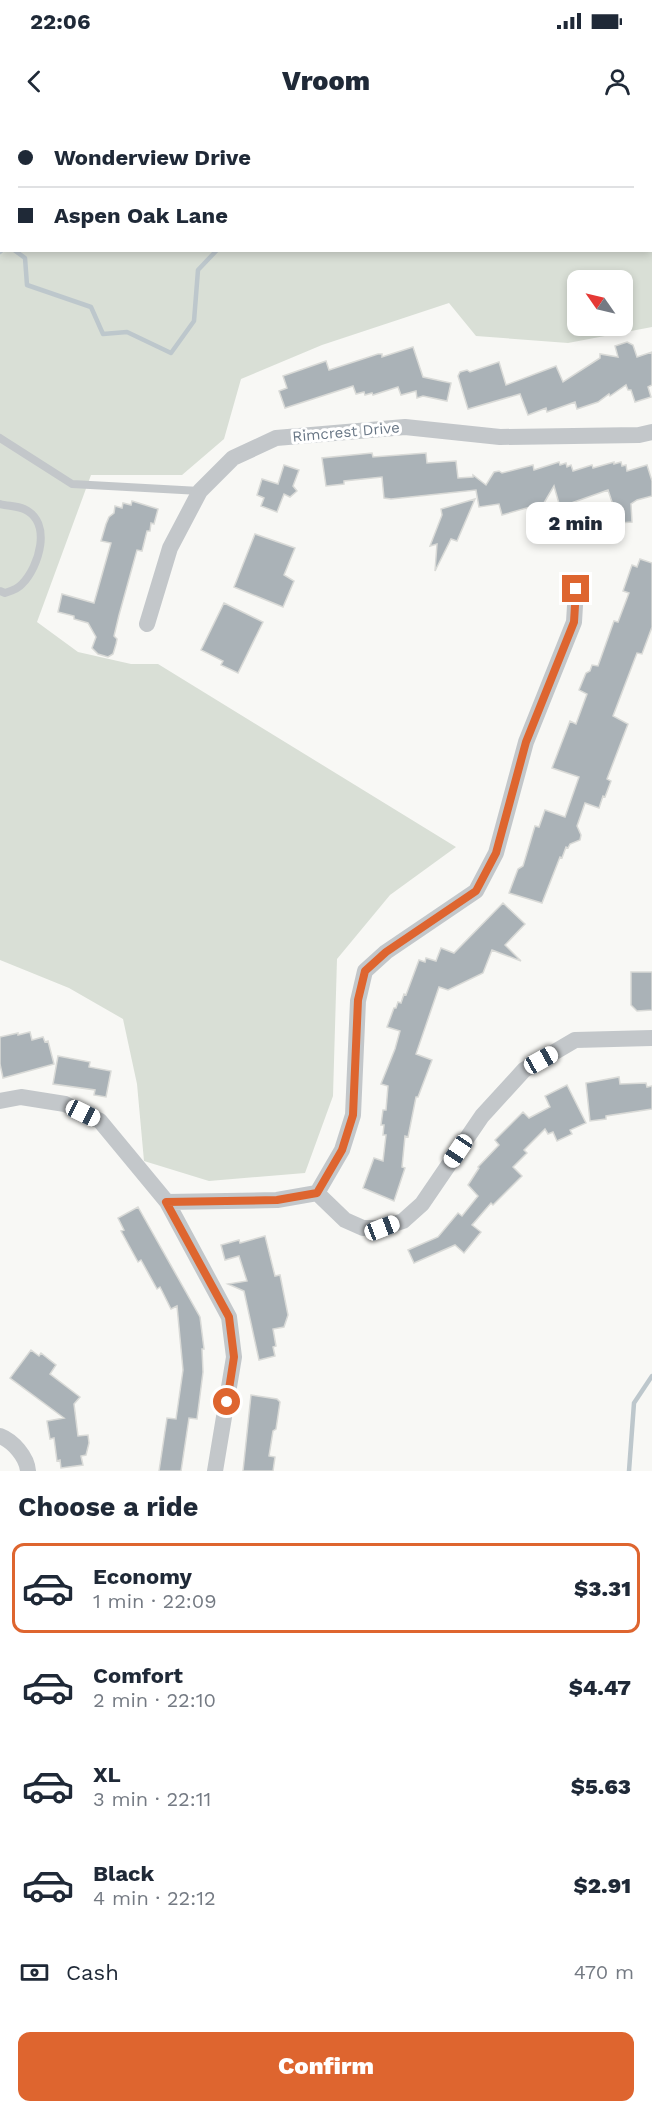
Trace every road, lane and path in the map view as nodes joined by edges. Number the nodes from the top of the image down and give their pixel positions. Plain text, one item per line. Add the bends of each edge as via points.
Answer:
1 (652, 432) edge
2 (0, 438) edge
3 (200, 491) junction
4 (0, 504) edge
5 (576, 589) dead end
6 (0, 591) edge
7 (147, 624) dead end
8 (652, 1038) edge
9 (0, 1101) edge
10 (317, 1193) junction
11 (166, 1202) junction
12 (0, 1436) edge
13 (28, 1471) edge
14 (215, 1471) edge

1 - 3 street, Rimcrest Drive via 500,437 405,427 276,438 233,458
2 - 3 lane via 72,484
3 - 7 street, Rimcrest Drive via 170,548
4 - 6 lane via 24,509 41,530 39,556 30,575 20,587
5 - 10 street via 574,622 526,742 496,853 476,891 386,952 365,971 358,1000 353,1115 342,1150
8 - 10 street via 575,1040 524,1070 482,1116 422,1204 403,1221 382,1228 363,1228 345,1220
9 - 11 street via 21,1097 65,1104 100,1121
10 - 11 street via 277,1200
11 - 14 street via 229,1317 234,1357
12 - 13 street via 8,1439 27,1463

